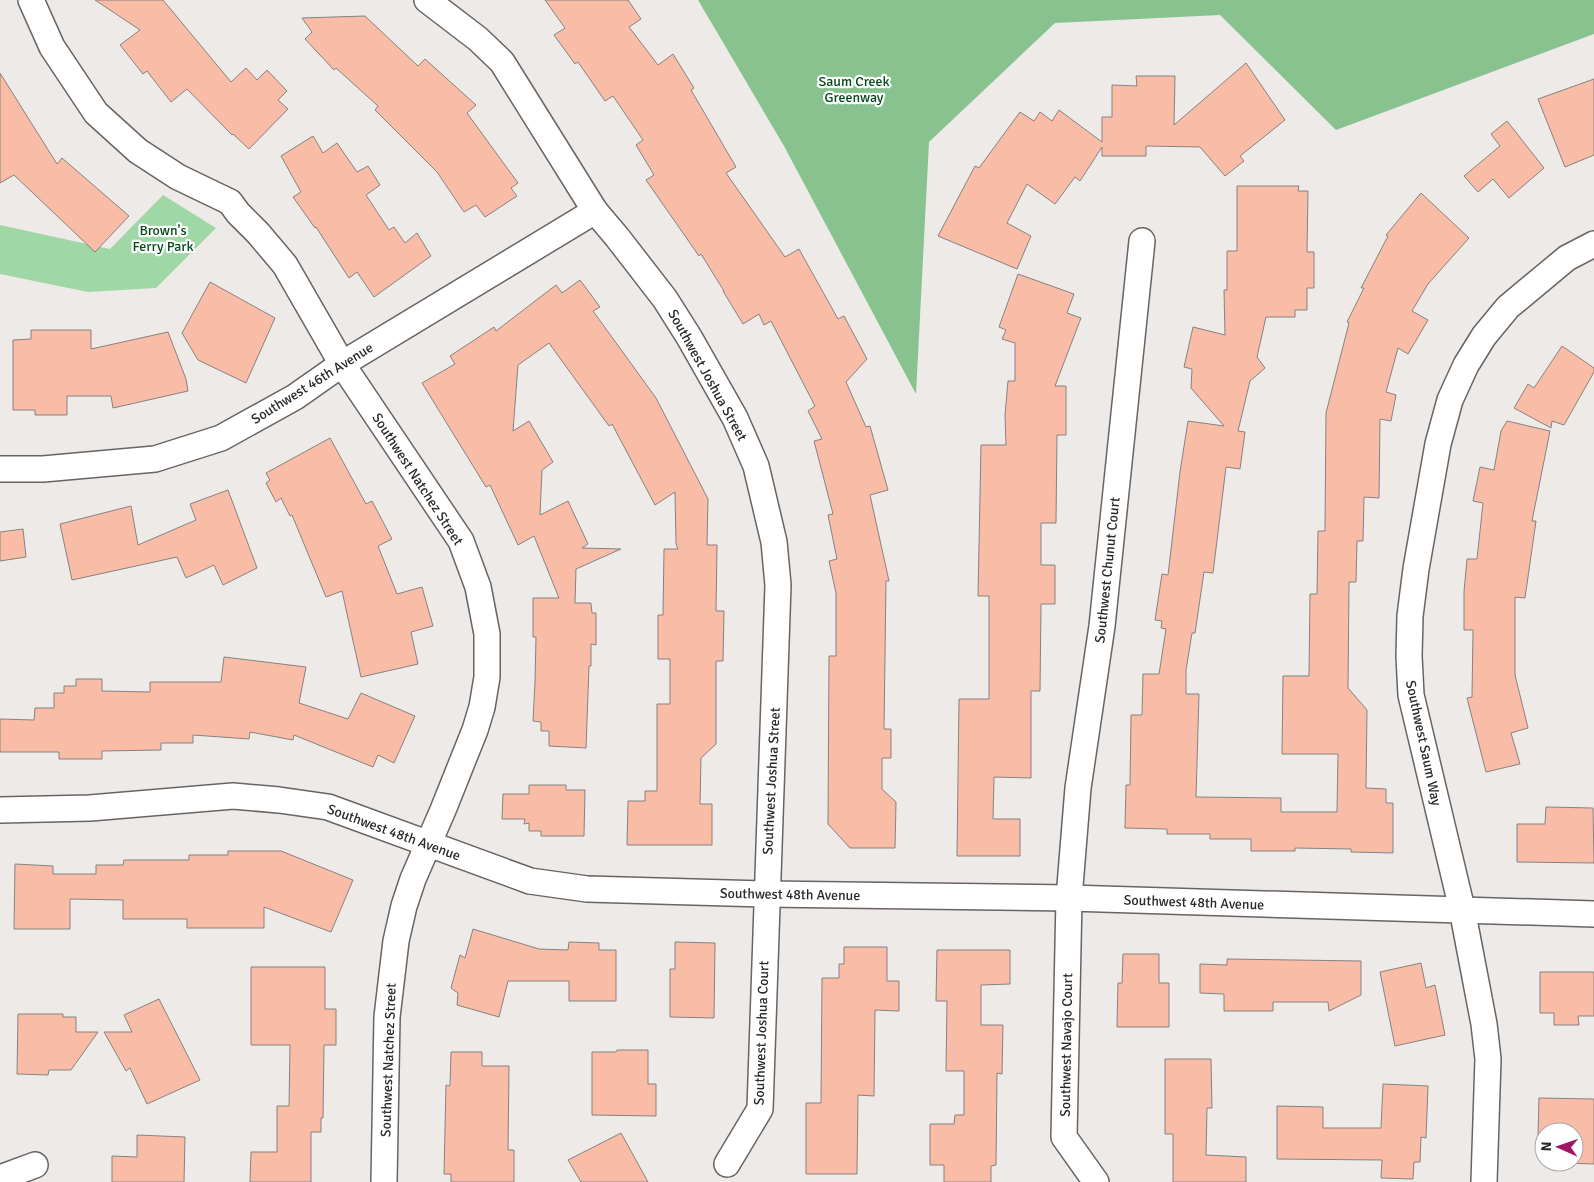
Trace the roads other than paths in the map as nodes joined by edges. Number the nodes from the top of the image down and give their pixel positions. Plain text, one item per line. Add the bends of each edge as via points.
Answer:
1 (31, 0) edge
2 (427, 0) edge
3 (594, 211) junction
4 (1142, 241) dead end
5 (1594, 244) edge
6 (342, 364) junction
7 (0, 469) edge
8 (0, 810) edge
9 (429, 843) junction
10 (766, 894) junction
11 (1069, 898) junction
12 (1462, 909) junction
13 (1594, 914) edge
14 (727, 1164) dead end
15 (35, 1165) dead end
16 (0, 1178) edge
17 (384, 1182) edge
18 (1096, 1182) edge
19 (1484, 1182) edge

1 - 6 street, Southwest Natchez Street via 52,47 96,113 138,151 230,202 285,265
2 - 3 street, Southwest Joshua Street via 502,62
3 - 6 street, Southwest 46th Avenue
3 - 10 street, Southwest Joshua Street via 665,299 735,418 756,466 774,542 778,585
4 - 11 street, Southwest Chunut Court via 1102,626 1078,788
5 - 12 street, Southwest Saum Way via 1567,258 1538,281 1508,307 1484,336 1450,400 1438,444 1410,616 1411,695
6 - 7 street, Southwest 46th Avenue via 295,397 221,438 155,459 42,469
6 - 9 street, Southwest Natchez Street via 461,541 478,588 487,634 487,677 482,707
8 - 9 street, Southwest 48th Avenue via 90,808 233,796 328,807
9 - 10 street, Southwest 48th Avenue via 530,882 553,886
9 - 17 street, Southwest Natchez Street via 404,906 396,941 387,1016
10 - 11 street, Southwest 48th Avenue
10 - 14 street, Southwest Joshua Court via 760,1109
11 - 12 street, Southwest 48th Avenue
11 - 18 street, Southwest Navajo Court via 1064,1137
12 - 13 street, Southwest 48th Avenue
12 - 19 street, Southwest Saum Way via 1488,1059
15 - 16 street

